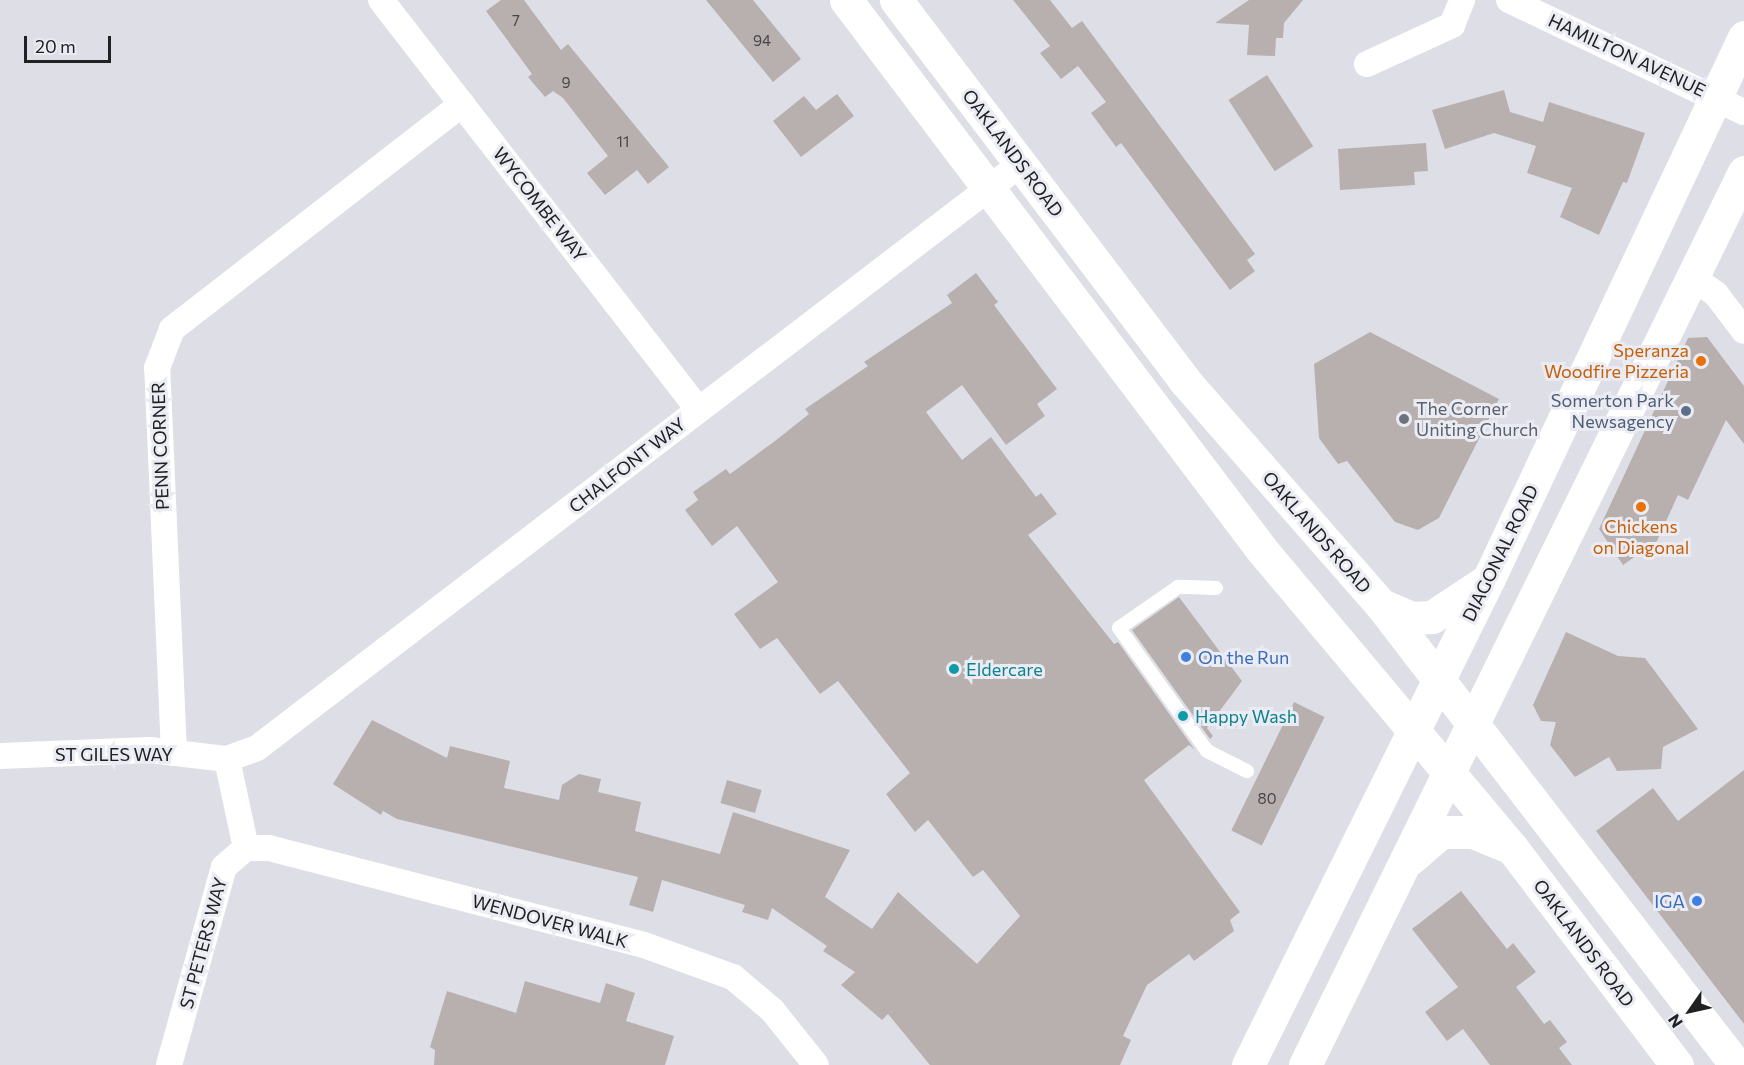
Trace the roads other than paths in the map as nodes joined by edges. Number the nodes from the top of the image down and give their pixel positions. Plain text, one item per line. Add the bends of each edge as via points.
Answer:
1 (381, 0) edge
2 (846, 0) edge
3 (896, 0) edge
4 (1462, 0) edge
5 (1509, 0) edge
6 (1744, 37) edge
7 (1367, 64) dead end
8 (1715, 96) junction
9 (462, 104) junction
10 (1744, 112) edge
11 (1022, 164) junction
12 (1744, 172) edge
13 (990, 188) junction
14 (1691, 276) junction
15 (1744, 331) edge
16 (698, 409) junction
17 (1489, 578) junction
18 (1216, 588) dead end
19 (1381, 605) junction
20 (1439, 678) junction
21 (1474, 723) junction
22 (1414, 728) junction
23 (174, 753) junction
24 (0, 756) edge
25 (227, 759) junction
26 (1246, 771) dead end
27 (1450, 772) junction
28 (246, 848) junction
29 (1512, 848) junction
30 (1400, 867) junction
31 (169, 1065) edge
32 (816, 1065) edge
33 (1248, 1065) edge
34 (1305, 1065) edge
35 (1677, 1065) edge
36 (1736, 1065) edge

1 - 9 street, WYCOMBE WAY
2 - 13 main road, OAKLANDS ROAD
3 - 11 main road, OAKLANDS ROAD
4 - 7 street via 1452,25
5 - 8 street, HAMILTON AVENUE
6 - 8 main road, DIAGONAL ROAD
8 - 10 street, HAMILTON AVENUE
8 - 17 main road, DIAGONAL ROAD
9 - 16 street, WYCOMBE WAY
9 - 23 street, PENN CORNER via 172,329 158,368
11 - 13 street, CHALFONT WAY
11 - 19 main road, OAKLANDS ROAD via 1184,380
12 - 14 main road
13 - 16 street, CHALFONT WAY
13 - 22 main road, OAKLANDS ROAD via 1262,550
14 - 15 street via 1716,294
14 - 21 main road
16 - 25 street, CHALFONT WAY via 257,748
17 - 19 main road via 1432,617 1412,618
17 - 20 main road, DIAGONAL ROAD
18 - 26 lane via 1178,587 1119,628 1207,751
19 - 20 main road, OAKLANDS ROAD
20 - 21 main road, OAKLANDS ROAD
20 - 22 main road, DIAGONAL ROAD
21 - 27 main road
21 - 36 main road, OAKLANDS ROAD
22 - 27 main road, OAKLANDS ROAD
22 - 33 main road, DIAGONAL ROAD
23 - 24 street, ST GILES WAY
23 - 25 street, ST GILES WAY
25 - 28 street
27 - 29 main road, OAKLANDS ROAD
27 - 30 main road
28 - 31 street, ST PETERS WAY via 224,867
28 - 32 street, WENDOVER WALK via 269,848 644,945 733,977 772,1010
29 - 30 main road via 1473,832 1441,832
29 - 35 main road, OAKLANDS ROAD
30 - 34 main road

